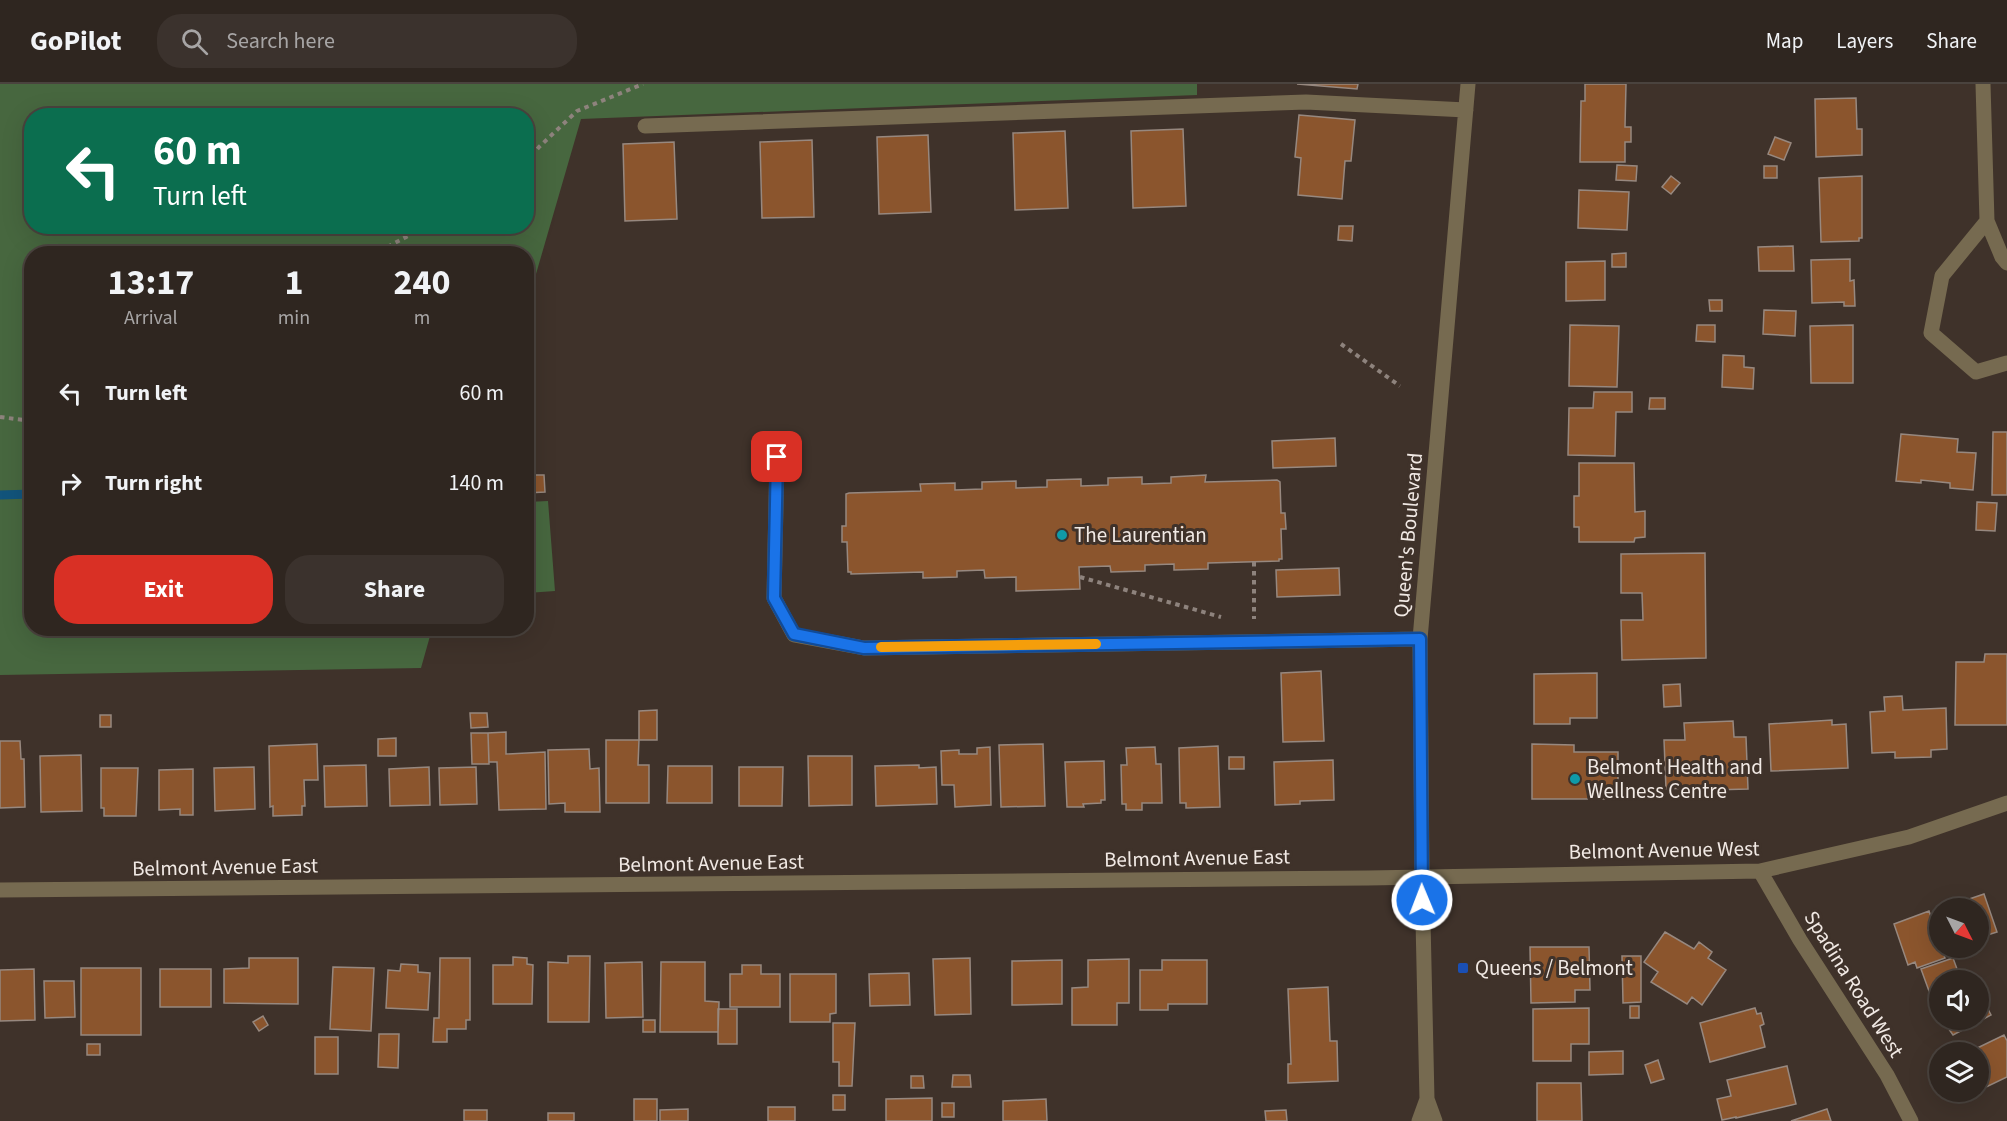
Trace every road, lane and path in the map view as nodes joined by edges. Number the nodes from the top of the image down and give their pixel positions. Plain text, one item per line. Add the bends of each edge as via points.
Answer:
1 (643, 84) edge
2 (1468, 84) edge
3 (1983, 84) edge
4 (1466, 110) junction
5 (645, 126) dead end
6 (534, 153) edge
7 (1987, 221) junction
8 (412, 234) edge
9 (389, 246) edge
10 (2007, 263) edge
11 (1341, 344) dead end
12 (2007, 363) edge
13 (1400, 386) dead end
14 (0, 417) edge
15 (24, 420) edge
16 (777, 457) dead end
17 (1254, 562) dead end
18 (1080, 577) dead end
19 (1231, 620) dead end
20 (1254, 623) dead end
21 (1420, 639) junction
22 (2007, 803) edge
23 (1760, 871) junction
24 (1422, 876) junction
25 (0, 890) edge
26 (1427, 1099) junction
27 (1419, 1121) edge
28 (1435, 1121) edge
29 (1911, 1121) edge

1 - 6 path via 577,111
2 - 4 street, Queen's Boulevard
3 - 7 street
4 - 5 street via 1306,102
4 - 21 street, Queen's Boulevard
7 - 10 street
7 - 12 street via 1942,276 1930,333 1976,372
8 - 9 path
11 - 13 path
14 - 15 path
16 - 21 street via 774,598 794,634 864,648
17 - 20 path
18 - 19 path
21 - 24 street, Queen's Boulevard
22 - 23 street, Belmont Avenue West via 1909,837
23 - 24 street, Belmont Avenue West
23 - 29 street, Spadina Road West via 1887,1075
24 - 25 street, Belmont Avenue East
24 - 26 street, Queen's Boulevard
26 - 27 street, Queen's Boulevard
26 - 28 street, Queen's Boulevard

